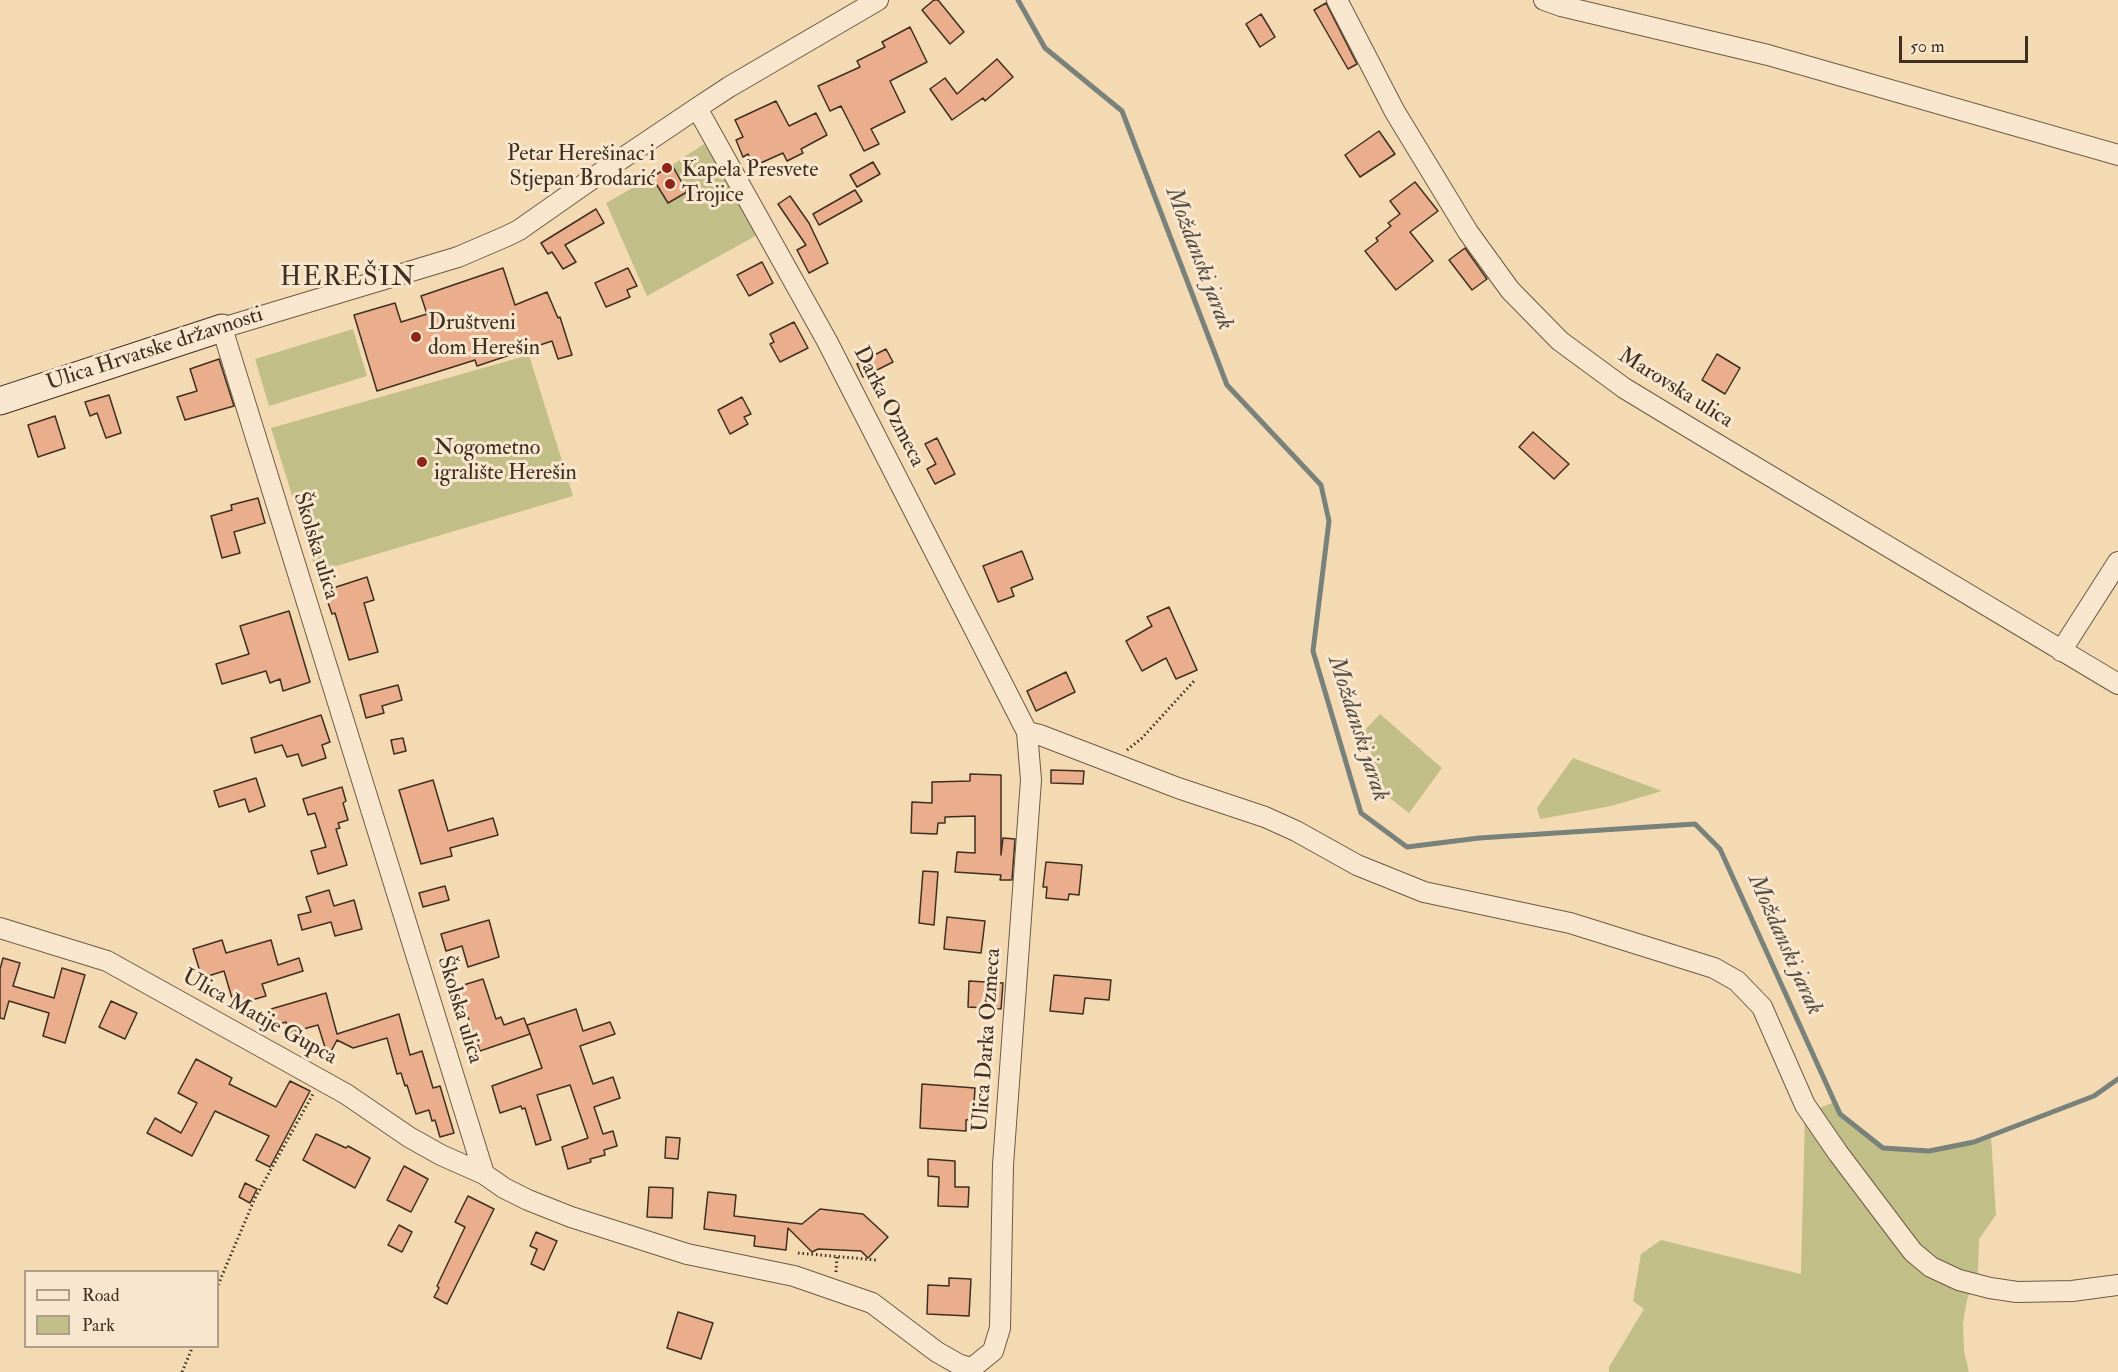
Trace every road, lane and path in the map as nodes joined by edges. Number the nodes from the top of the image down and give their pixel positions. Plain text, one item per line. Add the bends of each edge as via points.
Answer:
1 (878, 0) edge
2 (1337, 0) edge
3 (1544, 0) edge
4 (697, 108) junction
5 (2118, 155) edge
6 (222, 328) junction
7 (0, 400) edge
8 (2118, 562) edge
9 (2061, 651) junction
10 (1194, 681) dead end
11 (2118, 684) edge
12 (1027, 732) junction
13 (1107, 760) junction
14 (0, 928) edge
15 (321, 1080) junction
16 (471, 1129) junction
17 (441, 1155) junction
18 (484, 1174) junction
19 (798, 1254) dead end
20 (876, 1260) dead end
21 (219, 1283) edge
22 (2118, 1285) edge
23 (192, 1348) edge
24 (183, 1372) edge

1 - 4 street, Ulica Hrvatske državnosti
2 - 9 street, Marovska ulica via 1395,112 1468,232 1510,290 1560,341 1624,388
3 - 5 street via 1768,55
4 - 6 street, Ulica Hrvatske državnosti via 519,230 493,243
4 - 12 street, Darka Ozmeca via 827,341
6 - 7 main road, Ulica Hrvatske državnosti
6 - 16 street, Školska ulica
8 - 9 street
9 - 11 street, Marovska ulica
10 - 13 path via 1142,738
12 - 13 street
12 - 18 street, Ulica Darka Ozmeca via 1031,780 1003,1165 1000,1328 993,1351 981,1362 972,1368 960,1365 872,1303 794,1276 687,1254 571,1217 528,1200
13 - 22 street via 1265,817 1357,865 1424,892 1570,923 1714,968 1737,981 1762,1007 1805,1105 1913,1252 1931,1267 1959,1280 2017,1292
14 - 15 street, Ulica Matije Gupca via 107,960
15 - 17 street, Ulica Matije Gupca
15 - 21 path via 255,1198
16 - 17 street
16 - 18 street, Školska ulica
17 - 18 street, Ulica Matije Gupca
19 - 20 path
23 - 24 path

